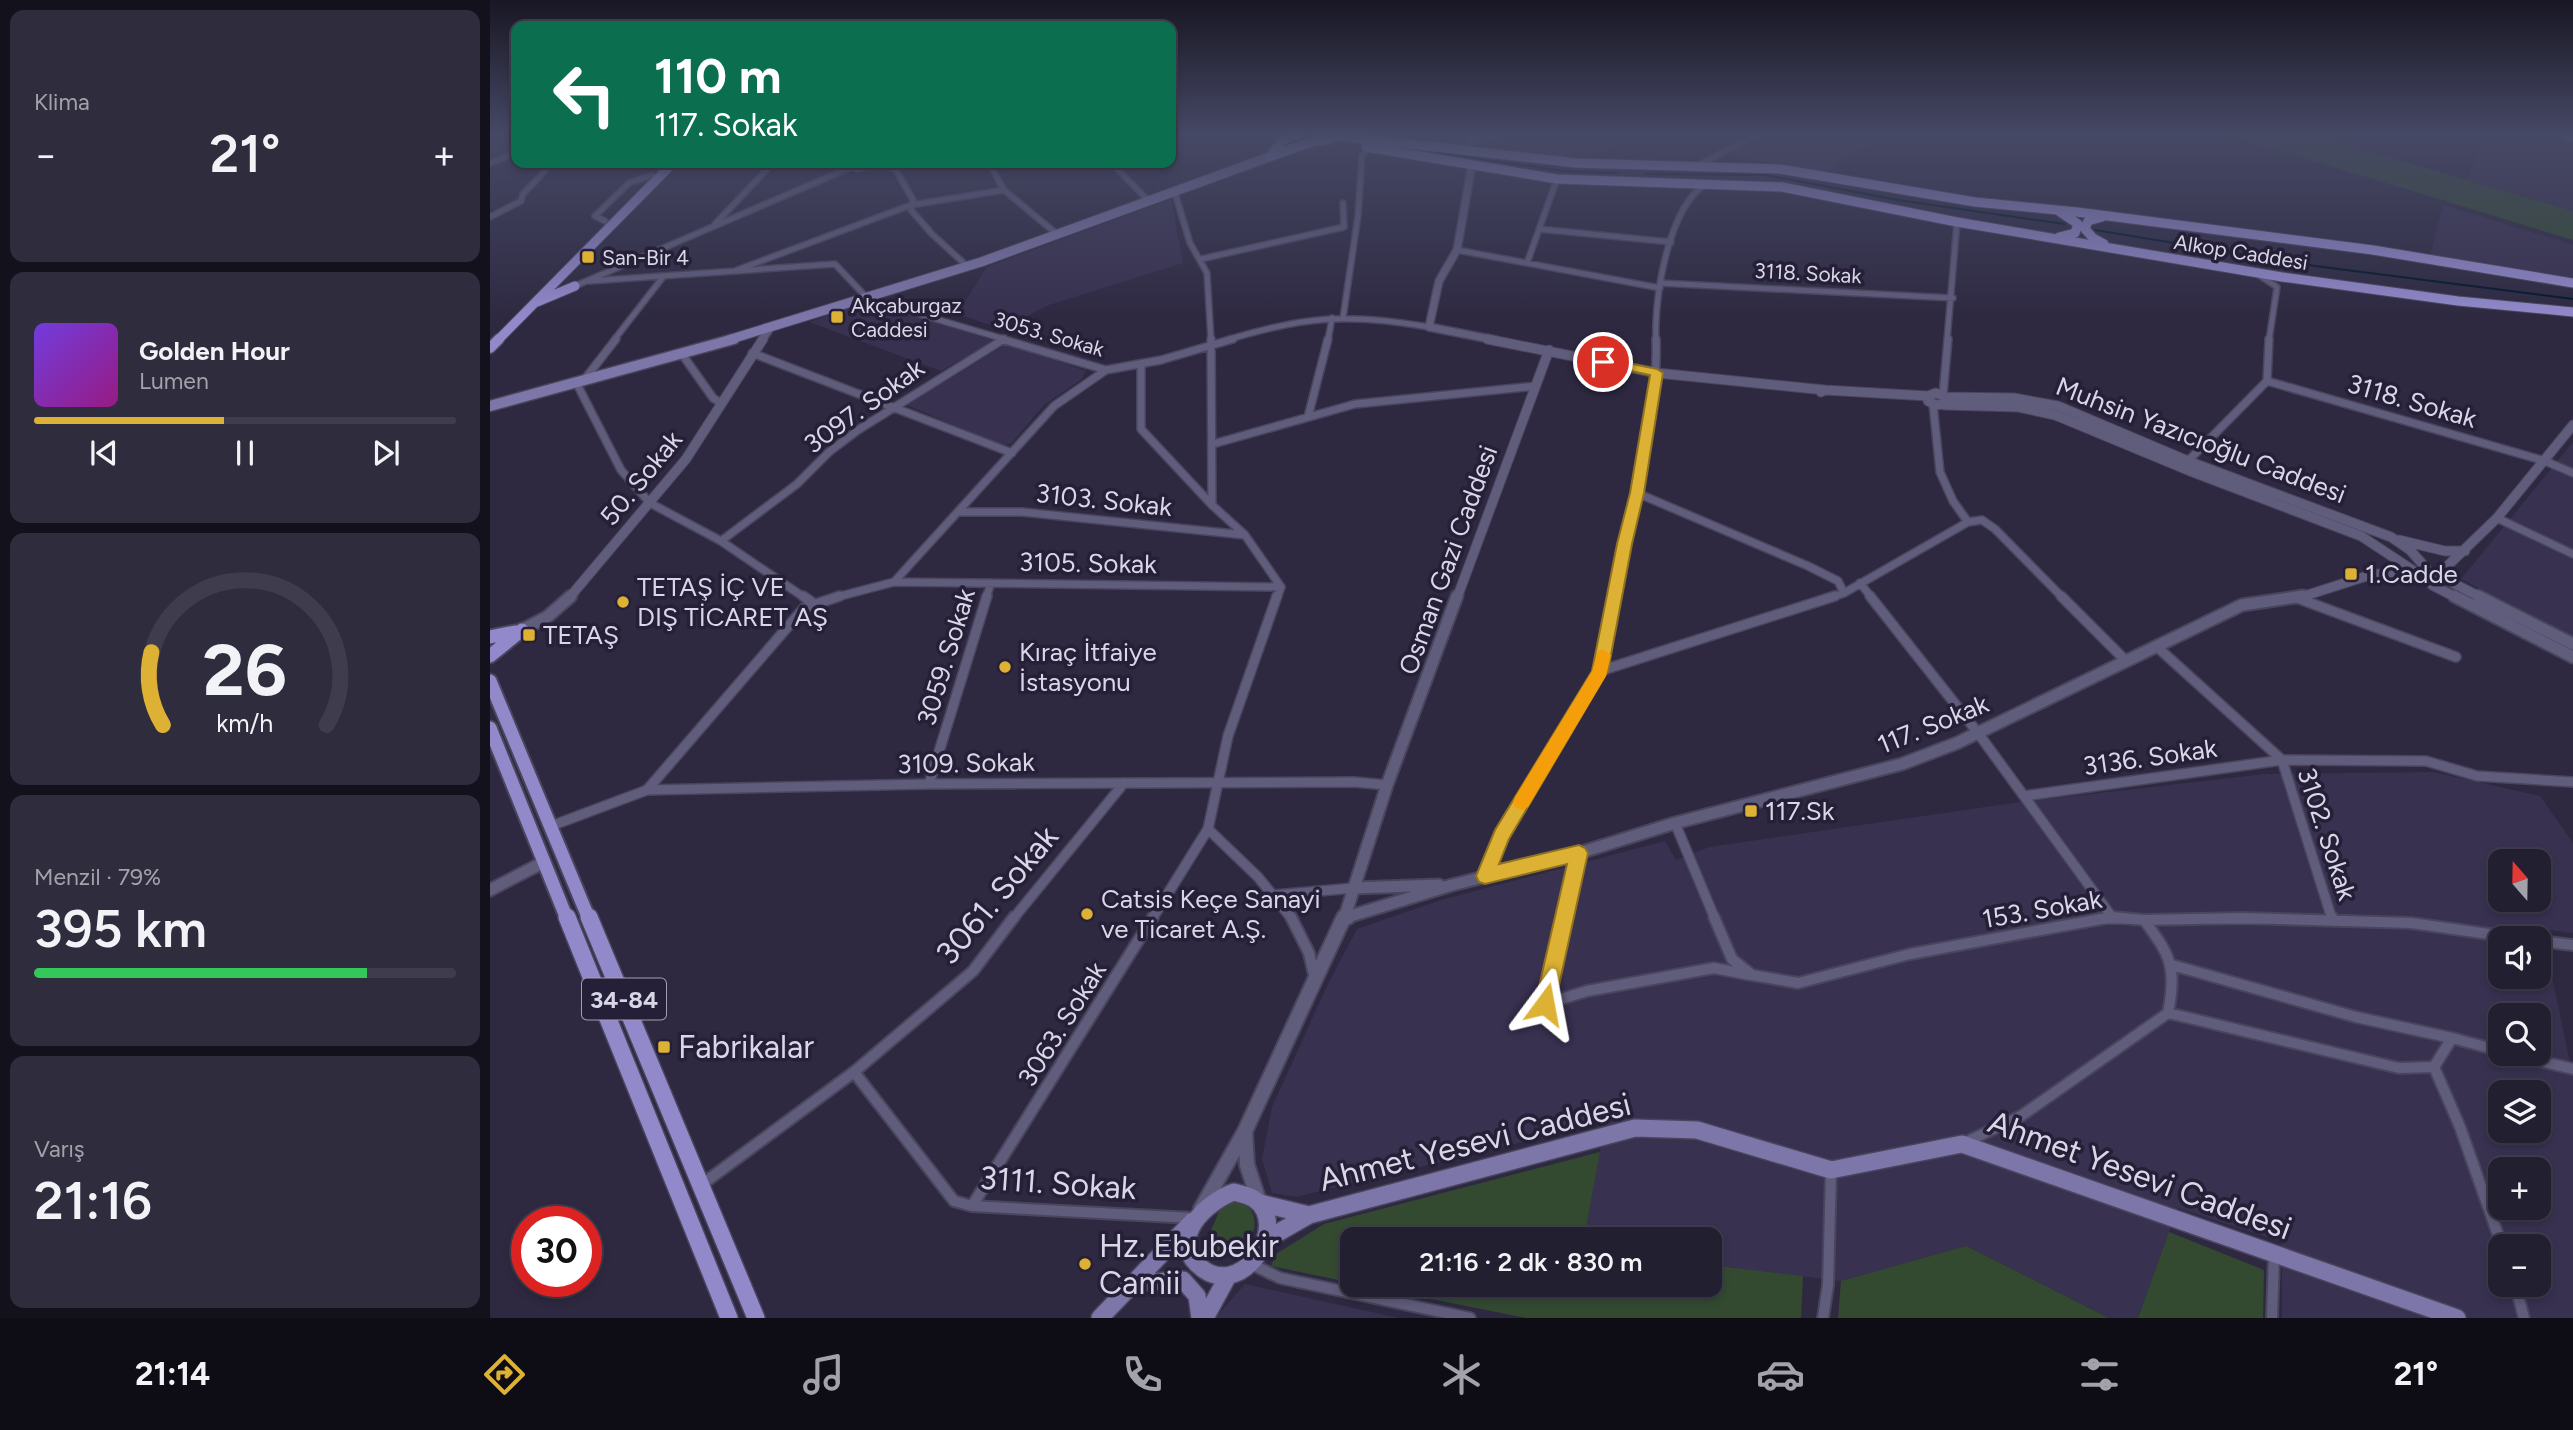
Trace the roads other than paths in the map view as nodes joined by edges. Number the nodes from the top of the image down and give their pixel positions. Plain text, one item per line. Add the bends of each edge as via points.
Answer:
1 (523, 195) edge
2 (632, 195) edge
3 (641, 195) edge
4 (743, 195) edge
5 (789, 195) edge
6 (910, 195) edge
7 (976, 195) edge
8 (1009, 195) edge
9 (1143, 195) edge
10 (1171, 195) edge
11 (1176, 195) edge
12 (1359, 195) edge
13 (1467, 195) edge
14 (1551, 195) edge
15 (1692, 195) edge
16 (1820, 195) edge
17 (1931, 195) edge
18 (1150, 202) junction
19 (1343, 203) dead end
20 (911, 205) junction
21 (2043, 209) junction
22 (490, 218) edge
23 (2134, 219) junction
24 (1957, 222) junction
25 (713, 226) junction
26 (1356, 226) junction
27 (1344, 227) junction
28 (1539, 229) junction
29 (2020, 233) junction
30 (1058, 235) junction
31 (1671, 242) junction
32 (1457, 250) junction
33 (2121, 250) junction
34 (1201, 259) junction
35 (1527, 263) junction
36 (967, 266) junction
37 (2254, 272) junction
38 (727, 274) junction
39 (663, 277) junction
40 (589, 281) junction
41 (552, 283) junction
42 (2573, 283) edge
43 (1660, 285) junction
44 (575, 286) junction
45 (1953, 298) junction
46 (868, 299) junction
47 (531, 305) junction
48 (2573, 312) edge
49 (1332, 317) junction
50 (1343, 318) junction
51 (1429, 327) junction
52 (769, 330) junction
53 (490, 336) edge
54 (1004, 339) junction
55 (1211, 346) junction
56 (490, 348) edge
57 (1549, 350) junction
58 (752, 354) junction
59 (684, 357) junction
60 (1141, 367) junction
61 (1106, 370) junction
62 (1657, 373) junction
63 (2267, 381) junction
64 (581, 385) junction
65 (1536, 386) junction
66 (1944, 399) junction
67 (1930, 401) junction
68 (721, 403) junction
69 (490, 406) edge
70 (891, 407) junction
71 (490, 413) edge
72 (1308, 417) junction
73 (2573, 425) edge
74 (1213, 444) junction
75 (1012, 453) junction
76 (2188, 461) junction
77 (2545, 461) junction
78 (2573, 473) edge
79 (1637, 493) junction
80 (650, 503) junction
81 (1212, 505) junction
82 (958, 512) junction
83 (2497, 518) junction
84 (1968, 522) junction
85 (1245, 535) junction
86 (2391, 537) junction
87 (721, 541) junction
88 (2465, 551) junction
89 (2573, 554) edge
90 (2414, 572) junction
91 (2434, 572) junction
92 (894, 582) junction
93 (991, 583) junction
94 (1860, 583) junction
95 (2432, 585) junction
96 (1281, 587) junction
97 (1844, 593) junction
98 (2297, 598) junction
99 (813, 603) junction
100 (522, 630) junction
101 (490, 637) edge
102 (2573, 644) edge
103 (2156, 646) junction
104 (490, 656) edge
105 (2456, 657) dead end
106 (2573, 657) edge
107 (2126, 661) junction
108 (1600, 671) junction
109 (490, 681) edge
110 (490, 728) edge
111 (1978, 733) junction
112 (2282, 760) junction
113 (2573, 782) edge
114 (1124, 783) junction
115 (1214, 783) junction
116 (929, 784) junction
117 (1387, 785) junction
118 (647, 790) junction
119 (2024, 796) junction
120 (1675, 823) junction
121 (551, 826) junction
122 (1208, 829) junction
123 (1579, 853) junction
124 (544, 862) junction
125 (1485, 876) junction
126 (1452, 885) junction
127 (1354, 888) junction
128 (490, 890) edge
129 (1274, 895) junction
130 (2112, 917) junction
131 (1344, 918) junction
132 (2144, 920) junction
133 (2333, 921) junction
134 (2488, 934) edge
135 (2551, 942) edge
136 (2573, 945) edge
137 (2172, 965) junction
138 (1752, 975) junction
139 (1315, 985) junction
140 (2168, 1013) junction
141 (2452, 1038) junction
142 (2488, 1048) edge
143 (2551, 1064) edge
144 (2434, 1067) junction
145 (2573, 1069) edge
146 (854, 1072) junction
147 (1245, 1131) junction
148 (1962, 1144) junction
149 (1831, 1170) junction
150 (701, 1185) junction
151 (1260, 1203) junction
152 (972, 1206) junction
153 (1309, 1214) junction
154 (1196, 1218) junction
155 (2498, 1234) edge
156 (1267, 1239) junction
157 (2274, 1255) junction
158 (1251, 1264) junction
159 (1228, 1276) junction
160 (1136, 1283) junction
161 (2518, 1297) edge
162 (1103, 1317) edge
163 (729, 1318) edge
164 (756, 1318) edge
165 (1199, 1318) edge
166 (1205, 1318) edge
167 (1470, 1318) edge
168 (1823, 1318) edge
169 (2272, 1318) edge
170 (2457, 1318) edge
171 (2524, 1318) edge

1 - 22 street via 521,201
2 - 53 main road
3 - 41 main road
4 - 25 street
5 - 25 street
6 - 20 street
7 - 20 street
8 - 30 street
9 - 18 street
10 - 18 main road
11 - 34 street via 1191,246
12 - 26 street
13 - 32 street
14 - 28 street
15 - 31 street
16 - 24 main road, Alkop Caddesi
17 - 21 main road, Alkop Caddesi
18 - 30 main road
19 - 27 street
20 - 36 street via 932,234
20 - 38 street
21 - 23 main road, Alkop Caddesi
21 - 29 main road via 2073,219 2078,224 2075,233 2059,237
23 - 33 main road via 2102,217 2085,225 2093,238
23 - 42 main road, Alkop Caddesi via 2373,250
24 - 29 main road, Alkop Caddesi
24 - 45 street
25 - 40 street
26 - 27 street
26 - 50 street
27 - 34 street
28 - 31 street
28 - 35 street
29 - 33 main road, Alkop Caddesi
30 - 36 main road
31 - 43 street
32 - 35 street, 3118. Sokak
32 - 51 street via 1439,281
33 - 37 main road, Alkop Caddesi
34 - 55 street via 1207,273
35 - 43 street, 3118. Sokak
36 - 46 main road
37 - 48 main road, Alkop Caddesi
37 - 63 street via 2277,287
38 - 39 street
38 - 46 street via 835,264
39 - 40 street
39 - 64 street
40 - 44 street
41 - 44 main road via 559,288
41 - 47 main road
43 - 45 street, 3118. Sokak
43 - 62 street via 1655,317
44 - 47 main road
45 - 66 street
46 - 52 main road
46 - 54 street, 3053. Sokak
47 - 56 main road
49 - 50 street, 3053. Sokak
49 - 55 street, 3053. Sokak via 1298,321
49 - 72 street
50 - 51 street, 3053. Sokak
51 - 57 street, Muhsin Yazıcıoğlu Caddesi
52 - 58 street, 50. Sokak
52 - 59 main road
52 - 64 main road
54 - 61 street, 3053. Sokak
54 - 70 street, 3097. Sokak
55 - 60 street, 3053. Sokak
55 - 74 street
57 - 62 street, Muhsin Yazıcıoğlu Caddesi
57 - 65 street, Osman Gazi Caddesi
58 - 68 street, 50. Sokak
58 - 70 street
59 - 64 main road
59 - 68 street
60 - 61 street, 3053. Sokak
60 - 81 street via 1141,429
61 - 75 street via 1054,406
62 - 67 street, Muhsin Yazıcıoğlu Caddesi via 1661,378
62 - 79 street
63 - 76 street
63 - 77 street, 3118. Sokak
64 - 69 main road
64 - 71 main road
64 - 80 street via 621,470
65 - 72 street via 1355,404
65 - 117 street, Osman Gazi Caddesi
66 - 67 street, Muhsin Yazıcıoğlu Caddesi
66 - 76 street, Muhsin Yazıcıoğlu Caddesi via 2014,398 2058,406
66 - 90 street, Muhsin Yazıcıoğlu Caddesi via 2055,415 2361,536
67 - 84 street via 1940,472
68 - 80 street, 50. Sokak via 687,459
70 - 75 street
70 - 87 street, 3097. Sokak
72 - 74 street
73 - 77 street
74 - 81 street
75 - 82 street
76 - 86 street, Muhsin Yazıcıoğlu Caddesi
77 - 78 street, 3118. Sokak
77 - 83 street
79 - 97 street via 1808,566 1838,581
79 - 108 street
80 - 87 street
80 - 100 street, 50. Sokak via 566,601
81 - 85 street
82 - 85 street, 3103. Sokak via 1022,512
82 - 92 street
83 - 88 street
83 - 89 street
84 - 94 street
84 - 107 street via 1982,520 1995,528
85 - 96 street
86 - 88 street via 2445,551
86 - 91 street, Muhsin Yazıcıoğlu Caddesi
87 - 99 street
88 - 91 street
90 - 91 street
90 - 95 street, Muhsin Yazıcıoğlu Caddesi
90 - 98 street, 117. Sokak via 2373,574
91 - 95 street via 2442,583
91 - 102 street, Muhsin Yazıcıoğlu Caddesi
92 - 93 street, 3105. Sokak
92 - 99 street, 3105. Sokak
93 - 96 street, 3105. Sokak
93 - 116 street, 3059. Sokak
94 - 97 street
94 - 111 street
95 - 106 street
96 - 115 street, 3063. Sokak via 1245,679
97 - 108 street
98 - 103 street, 117. Sokak via 2242,605
98 - 105 street
99 - 118 street via 770,645
100 - 101 main road
100 - 104 main road
103 - 107 street, 117. Sokak
103 - 112 street
107 - 111 street, 117. Sokak
108 - 125 street via 1502,835
109 - 121 main road, 34-84
110 - 124 main road, 34-84
111 - 119 street
111 - 120 street, 117. Sokak via 1902,764
112 - 113 street, 3136. Sokak via 2426,761 2477,776
112 - 119 street, 3136. Sokak
112 - 133 street, 3102. Sokak
114 - 115 street, 3109. Sokak
114 - 116 street, 3109. Sokak
114 - 146 street, 3061. Sokak via 974,971
115 - 117 street, 3109. Sokak
115 - 122 street, 3063. Sokak
116 - 118 street, 3109. Sokak
117 - 127 street, Osman Gazi Caddesi
118 - 121 street, 3109. Sokak
119 - 130 street
120 - 123 street, 117. Sokak
120 - 138 street via 1732,959
121 - 150 main road, 34-84
122 - 129 street
122 - 152 street, 3063. Sokak
123 - 125 street, 117. Sokak
123 - 138 street, 153. Sokak via 1545,1004 1587,991 1714,968
124 - 128 street
124 - 163 main road, 34-84
125 - 126 street, 117. Sokak
126 - 127 street
126 - 131 street
127 - 129 street
127 - 131 street, Osman Gazi Caddesi
129 - 139 street via 1311,952
130 - 132 street, 153. Sokak
130 - 138 street, 153. Sokak via 1910,954 1798,983
131 - 139 street, Osman Gazi Caddesi
132 - 133 street, 153. Sokak
132 - 137 street via 2171,956
133 - 134 street, 153. Sokak via 2411,923
135 - 136 street
137 - 140 street
137 - 141 street via 2356,1017
139 - 147 street, Osman Gazi Caddesi
140 - 144 street via 2399,1068
140 - 148 street via 2021,1116
141 - 142 street
141 - 144 street
143 - 145 street
144 - 155 street
146 - 150 street, 3061. Sokak
146 - 152 street, 3111. Sokak via 954,1201
147 - 151 street via 1247,1165
147 - 154 street, Osman Gazi Caddesi
148 - 149 main road, Ahmet Yesevi Caddesi
148 - 157 main road, Ahmet Yesevi Caddesi
149 - 153 main road, Ahmet Yesevi Caddesi via 1697,1130 1635,1128
149 - 168 street
150 - 164 main road, 34-84
151 - 153 main road
151 - 154 main road via 1244,1194 1223,1195
151 - 156 main road via 1266,1215
152 - 154 street, 3111. Sokak
153 - 156 main road
154 - 159 main road via 1192,1257 1209,1274
154 - 160 main road
156 - 158 main road
157 - 169 street
157 - 170 main road, Ahmet Yesevi Caddesi
158 - 159 main road
158 - 167 street via 1280,1278
159 - 166 main road
160 - 162 main road
160 - 165 main road via 1183,1280 1197,1296
161 - 171 street

